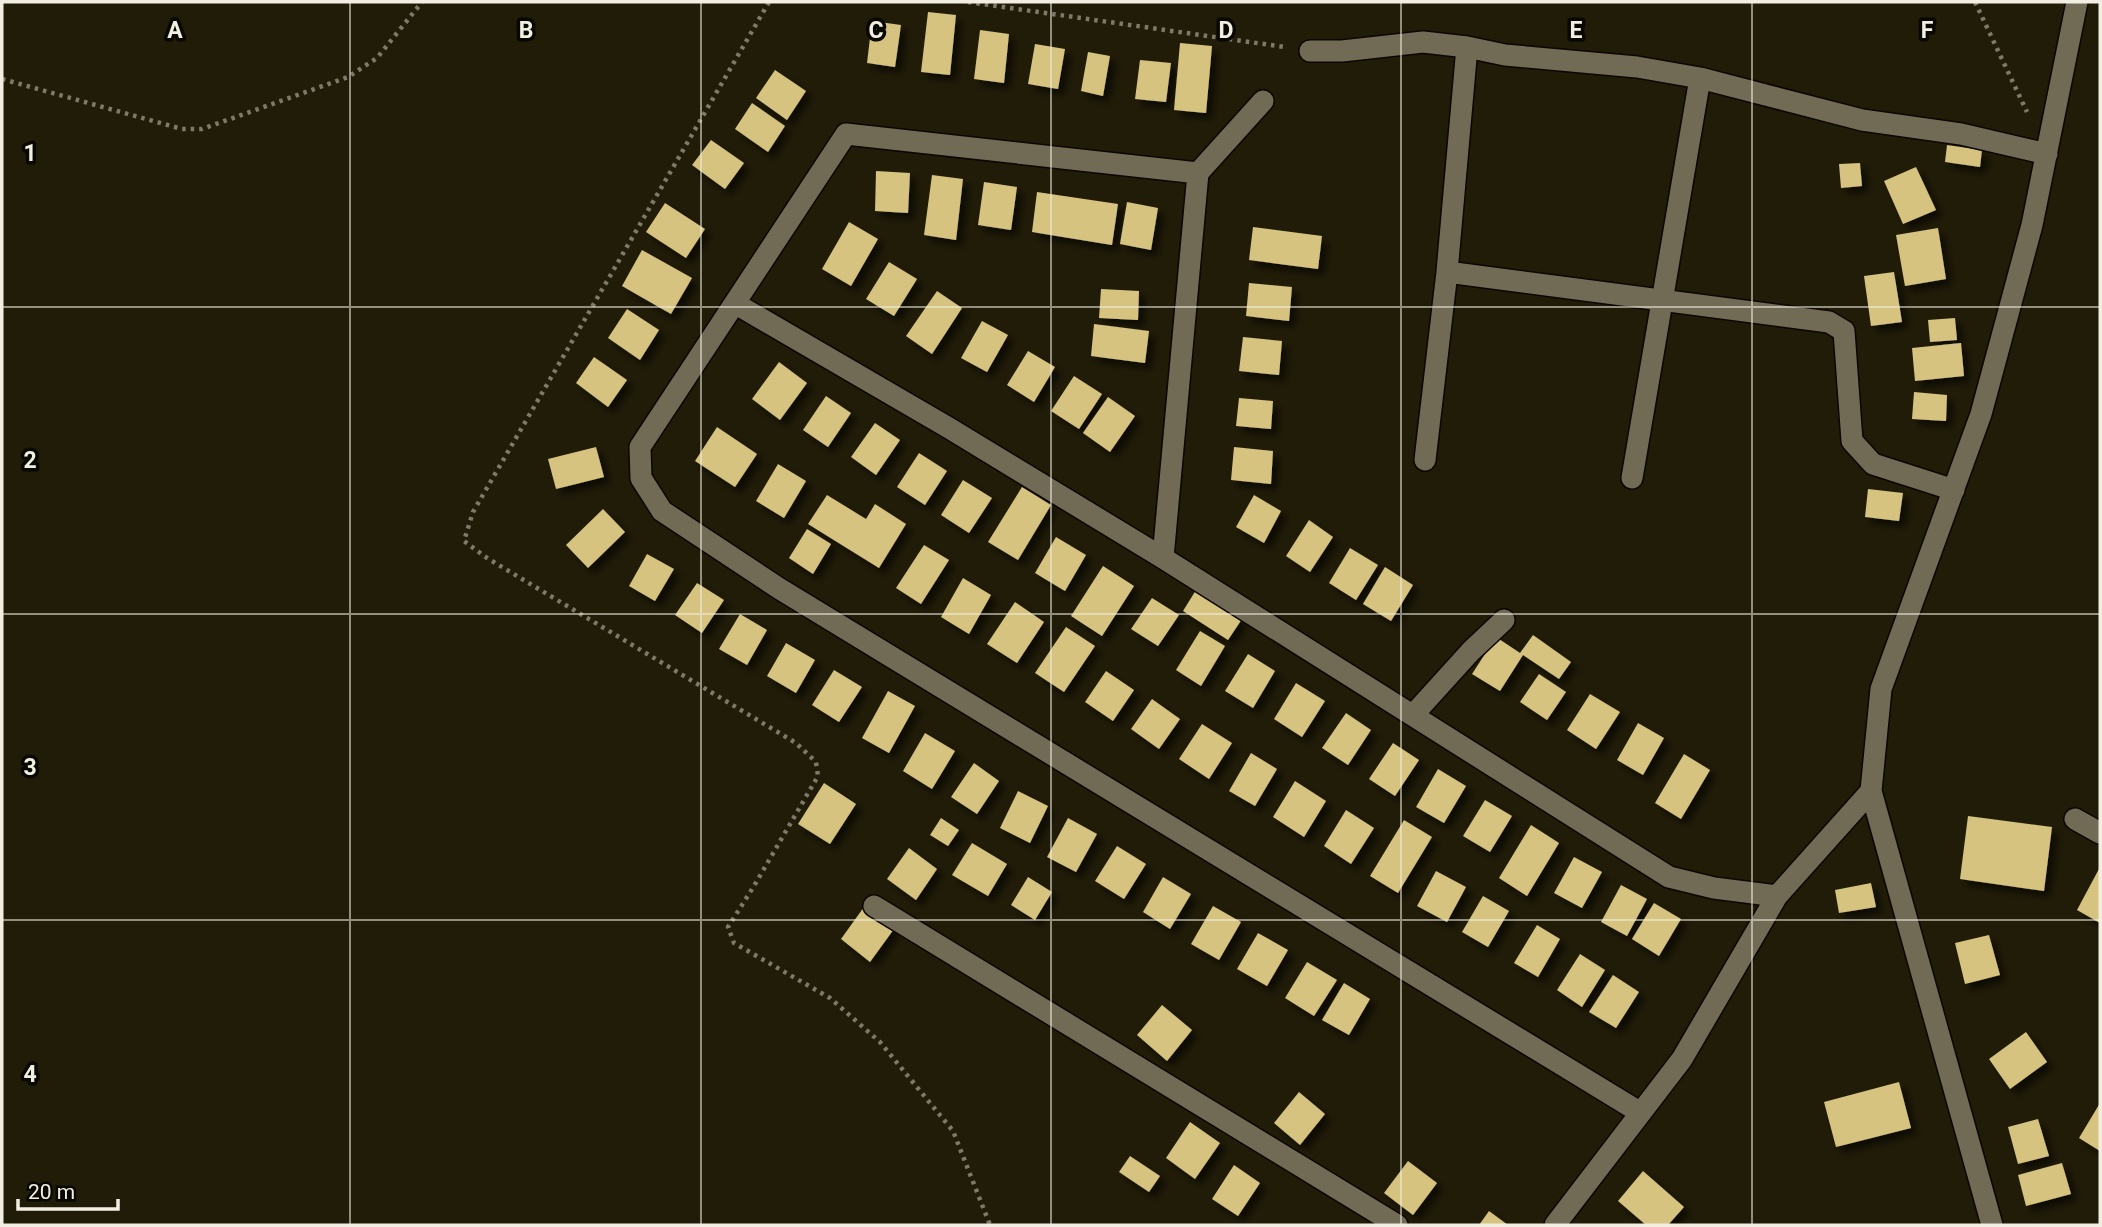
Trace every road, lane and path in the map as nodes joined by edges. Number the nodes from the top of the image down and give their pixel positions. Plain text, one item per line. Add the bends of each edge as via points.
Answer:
1 (422, 2) edge
2 (769, 2) edge
3 (968, 2) edge
4 (1975, 2) edge
5 (2077, 2) edge
6 (1467, 47) junction
7 (1310, 51) joint
8 (1700, 78) junction
9 (2, 79) edge
10 (1263, 101) dead end
11 (2047, 154) junction
12 (1198, 173) junction
13 (1447, 272) junction
14 (1661, 300) junction
15 (736, 304) junction
16 (1425, 460) dead end
17 (1632, 478) dead end
18 (1954, 490) junction
19 (1163, 558) junction
20 (1504, 620) dead end
21 (1413, 715) junction
22 (1871, 791) junction
23 (2075, 819) dead end
24 (2100, 833) edge
25 (1777, 896) junction
26 (874, 906) dead end
27 (1641, 1113) junction
28 (990, 1225) edge
29 (1396, 1225) edge
30 (1555, 1225) edge
31 (1992, 1225) edge

1 - 9 path via 377,58 348,77 202,130 182,130
2 - 28 path via 473,512 464,541 796,743 816,762 818,776 728,927 734,943 830,998 880,1042 953,1131
3 - 7 path
4 - 11 path
5 - 11 street
6 - 7 street via 1423,42
6 - 8 street
6 - 13 street
8 - 11 street via 1862,120 1961,134
8 - 14 street
10 - 12 street
11 - 18 street via 1981,414
12 - 15 street via 846,134
12 - 19 street
13 - 14 street
13 - 16 street
14 - 17 street
14 - 18 street via 1829,322 1844,331 1852,441 1872,464
15 - 19 street
15 - 27 street via 640,447 641,478 662,511 780,589
18 - 22 street via 1881,689
19 - 21 street
20 - 21 street
21 - 25 street via 1669,877
22 - 25 street
22 - 31 street
23 - 24 street
25 - 27 street via 1682,1059
26 - 29 street
27 - 30 street

